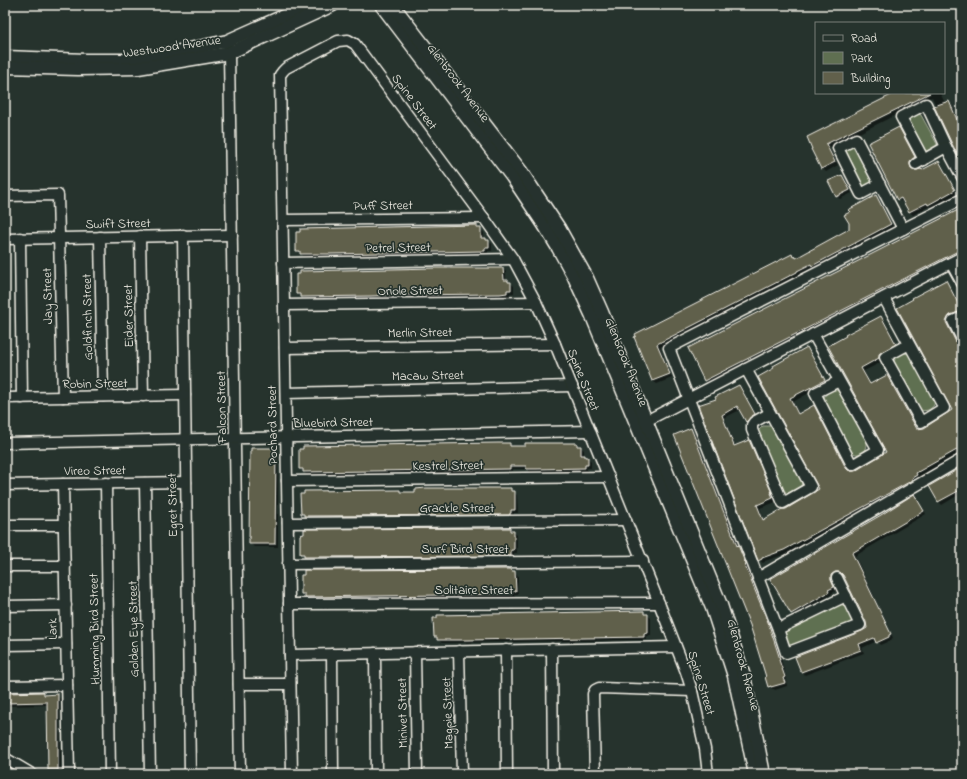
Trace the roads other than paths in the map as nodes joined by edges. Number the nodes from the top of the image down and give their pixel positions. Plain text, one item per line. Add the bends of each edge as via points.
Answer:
1 (308, 5) edge
2 (334, 5) edge
3 (381, 5) edge
4 (394, 5) edge
5 (228, 47) junction
6 (5, 56) edge
7 (5, 66) edge
8 (280, 75) joint
9 (946, 148) junction
10 (962, 177) edge
11 (880, 184) junction
12 (5, 196) edge
13 (962, 199) edge
14 (484, 218) junction
15 (283, 220) junction
16 (904, 229) junction
17 (232, 234) junction
18 (183, 235) junction
19 (140, 236) junction
20 (100, 237) junction
21 (20, 238) junction
22 (59, 238) junction
23 (5, 239) edge
24 (962, 257) edge
25 (513, 259) junction
26 (283, 263) junction
27 (951, 263) junction
28 (962, 284) edge
29 (884, 298) junction
30 (536, 302) junction
31 (284, 306) junction
32 (962, 317) edge
33 (813, 334) junction
34 (962, 339) edge
35 (555, 344) junction
36 (909, 344) junction
37 (285, 348) junction
38 (746, 369) junction
39 (839, 381) junction
40 (572, 386) junction
41 (286, 392) junction
42 (185, 395) junction
43 (102, 396) junction
44 (143, 396) junction
45 (63, 397) junction
46 (5, 398) edge
47 (22, 398) junction
48 (689, 398) junction
49 (770, 413) junction
50 (646, 421) junction
51 (590, 432) junction
52 (286, 437) junction
53 (235, 438) junction
54 (185, 439) junction
55 (5, 442) edge
56 (962, 459) edge
57 (609, 477) junction
58 (287, 481) junction
59 (186, 482) junction
60 (145, 483) junction
61 (63, 484) junction
62 (106, 484) junction
63 (5, 485) edge
64 (626, 520) junction
65 (288, 522) junction
66 (5, 525) edge
67 (64, 525) junction
68 (643, 561) junction
69 (288, 564) junction
70 (5, 566) edge
71 (65, 566) junction
72 (758, 578) junction
73 (837, 578) dead end
74 (846, 596) junction
75 (659, 603) junction
76 (289, 604) junction
77 (66, 605) junction
78 (5, 606) edge
79 (778, 629) junction
80 (66, 644) junction
81 (5, 645) edge
82 (676, 647) junction
83 (552, 649) junction
84 (506, 650) junction
85 (459, 651) junction
86 (415, 652) junction
87 (375, 653) junction
88 (332, 654) junction
89 (290, 655) junction
90 (239, 684) junction
91 (290, 684) junction
92 (67, 685) junction
93 (5, 686) edge
94 (692, 691) junction
95 (5, 758) edge
96 (32, 774) edge
97 (69, 774) edge
98 (110, 774) edge
99 (150, 774) edge
100 (190, 774) edge
101 (240, 774) edge
102 (292, 774) edge
103 (333, 774) edge
104 (376, 774) edge
105 (418, 774) edge
106 (462, 774) edge
107 (508, 774) edge
108 (553, 774) edge
109 (595, 774) edge
110 (708, 774) edge
111 (754, 774) edge
112 (764, 774) edge

1 - 5 street, Westwood Avenue
2 - 5 street, Westwood Avenue
3 - 111 street, Glenbrook Avenue via 512,177 574,277 712,608 734,676
4 - 50 street, Glenbrook Avenue via 521,171 559,228 587,278
5 - 6 street, Westwood Avenue via 137,60
5 - 7 street, Westwood Avenue via 138,68
5 - 17 street, Falcon Street
8 - 14 street, Spine Street via 293,65 338,41 348,40 355,44
8 - 15 street, Pochard Street
9 - 9 street via 926,104 900,117 920,162
9 - 10 street
11 - 11 street via 856,139 838,148 861,194
11 - 16 street
12 - 22 street, Jay Street via 58,195
13 - 16 street
14 - 15 street, Puff Street
14 - 25 street, Spine Street
15 - 26 street, Pochard Street
16 - 48 street via 669,348
17 - 18 street, Swift Street
17 - 53 street, Falcon Street
18 - 19 street, Swift Street
18 - 42 street, Egret Street
19 - 20 street, Swift Street
19 - 44 street, Eider Street
20 - 22 street, Swift Street
20 - 43 street, Goldfinch Street
21 - 22 street, Swift Street
21 - 23 street, Swift Street
21 - 47 street
22 - 45 street, Jay Street
24 - 27 street
25 - 26 street, Petrel Street
25 - 30 street, Spine Street
26 - 31 street, Pochard Street
27 - 28 street
27 - 29 street
29 - 33 street
29 - 36 street
30 - 31 street, Oriole Street
30 - 35 street, Spine Street
31 - 37 street, Pochard Street
32 - 34 street via 953,321
33 - 38 street
33 - 39 street
35 - 37 street, Merlin Street
35 - 40 street, Spine Street
36 - 36 street via 944,408 921,422 885,357
37 - 41 street, Pochard Street
38 - 48 street
38 - 49 street
39 - 39 street via 878,450 852,465 815,393
40 - 41 street, Macaw Street
40 - 51 street, Spine Street
41 - 52 street, Pochard Street
42 - 44 street, Robin Street
42 - 54 street, Egret Street
43 - 44 street, Robin Street
43 - 45 street, Robin Street
45 - 47 street, Robin Street
46 - 47 street, Robin Street
48 - 50 street
48 - 72 street
49 - 49 street via 754,422 752,430 783,503 811,488
50 - 112 street, Glenbrook Avenue via 721,605 744,676
51 - 52 street, Bluebird Street
51 - 57 street, Spine Street
52 - 53 street, Bluebird Street
52 - 58 street, Pochard Street
53 - 54 street, Bluebird Street
53 - 90 street, Falcon Street
54 - 55 street, Bluebird Street
54 - 59 street, Egret Street
56 - 72 street
57 - 58 street, Kestrel Street
57 - 64 street, Spine Street
58 - 65 street, Pochard Street
59 - 60 street, Vireo Street
59 - 100 street, Egret Street
60 - 62 street, Vireo Street
60 - 99 street, Golden Eye Street
61 - 62 street, Vireo Street
61 - 63 street, Vireo Street
61 - 67 street, Lark
62 - 98 street, Humming Bird Street
64 - 65 street, Grackle Street
64 - 68 street, Spine Street
65 - 69 street, Pochard Street
66 - 67 street
67 - 71 street, Lark
68 - 69 street, Surf Bird Street
68 - 75 street, Spine Street
69 - 76 street, Pochard Street
70 - 71 street
71 - 77 street, Lark
72 - 79 street
73 - 74 street
74 - 79 street
74 - 79 street via 860,624 786,653
75 - 76 street, Solitaire Street
75 - 82 street, Spine Street
76 - 89 street, Pochard Street
77 - 78 street
77 - 80 street, Lark
80 - 81 street
80 - 92 street, Lark
82 - 83 street
82 - 94 street, Spine Street
83 - 84 street
83 - 108 street
84 - 85 street
84 - 107 street
85 - 86 street
85 - 106 street, Magpie Street
86 - 87 street
86 - 105 street, Minivet Street
87 - 88 street
87 - 104 street
88 - 89 street
88 - 103 street
89 - 91 street, Pochard Street
90 - 91 street
90 - 101 street, Falcon Street
91 - 102 street, Pochard Street
92 - 93 street
92 - 97 street, Lark
94 - 109 street via 599,688 595,690
94 - 110 street, Spine Street
95 - 96 street

